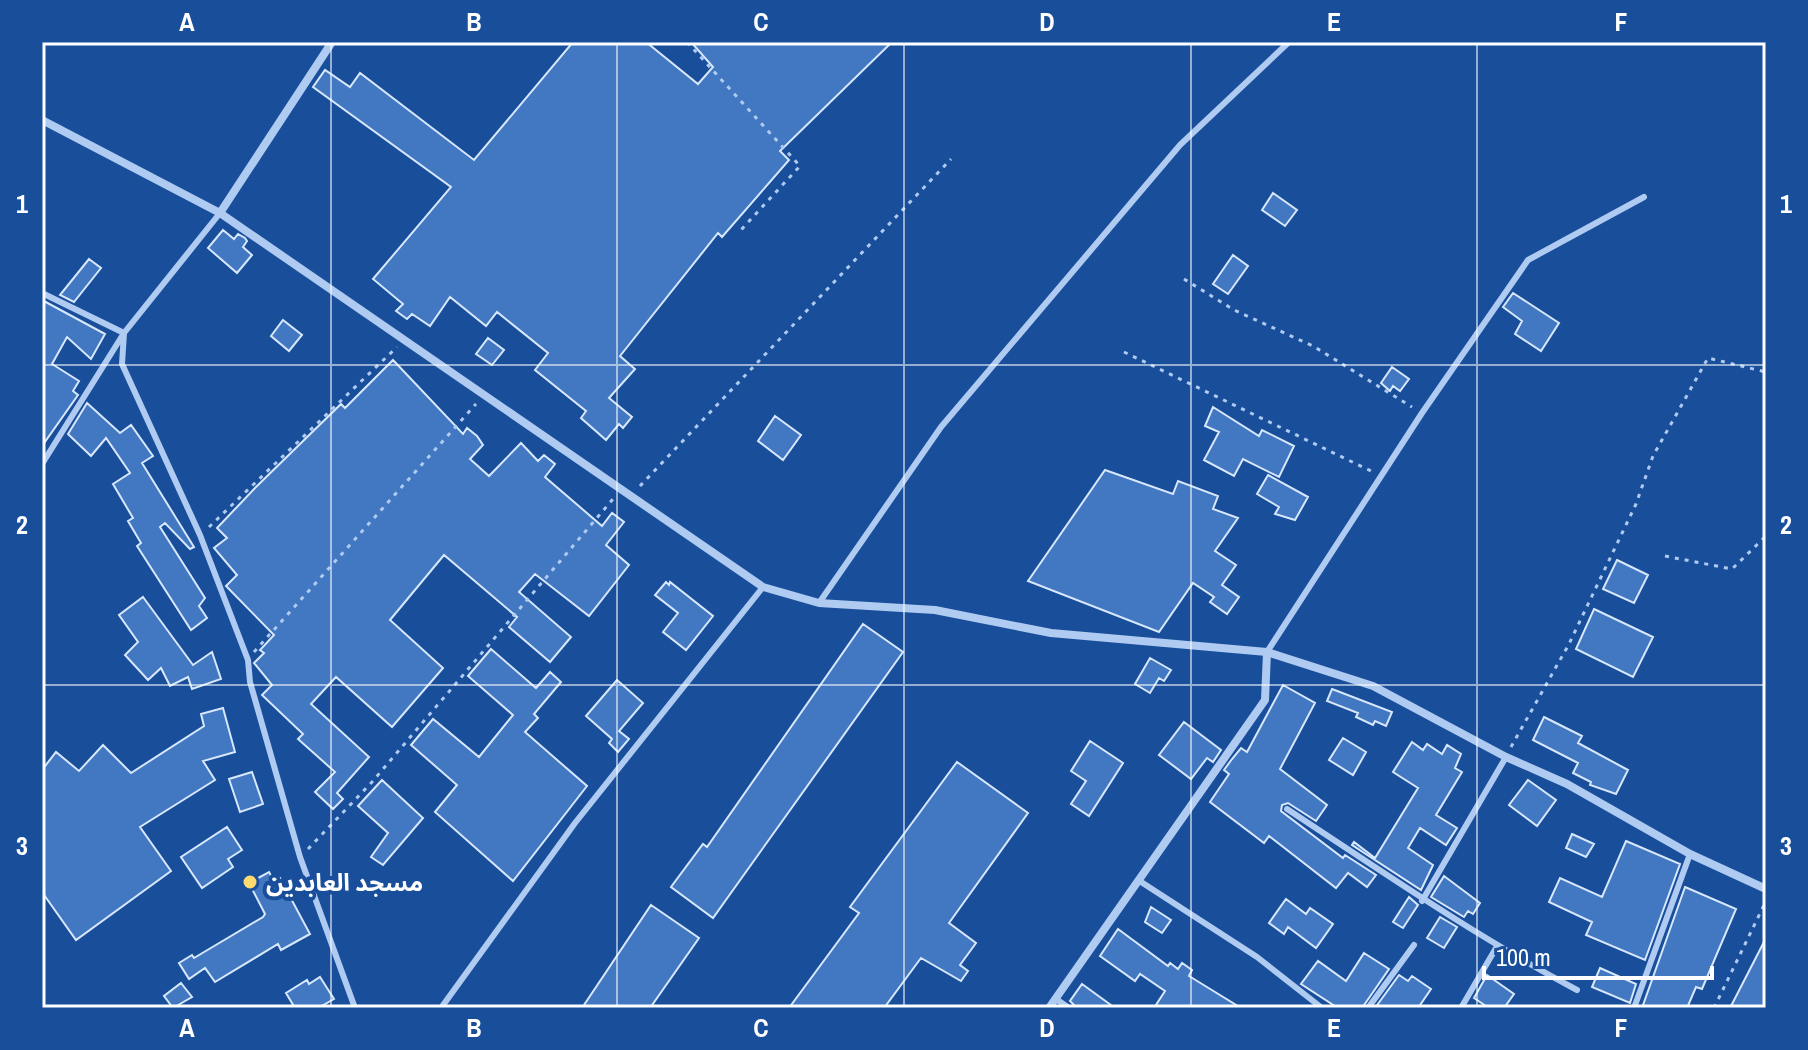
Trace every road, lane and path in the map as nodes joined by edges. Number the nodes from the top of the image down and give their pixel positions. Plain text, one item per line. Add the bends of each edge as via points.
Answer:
1 (332, 42) edge
2 (687, 42) edge
3 (1289, 42) edge
4 (42, 120) edge
5 (951, 159) dead end
6 (1644, 197) dead end
7 (220, 213) junction
8 (740, 231) dead end
9 (1184, 279) dead end
10 (42, 293) edge
11 (124, 333) junction
12 (403, 341) junction
13 (1124, 352) dead end
14 (1766, 372) edge
15 (484, 396) junction
16 (1422, 413) junction
17 (42, 464) edge
18 (1382, 476) junction
19 (622, 488) junction
20 (200, 535) junction
21 (1766, 536) edge
22 (1665, 556) dead end
23 (763, 587) junction
24 (819, 603) junction
25 (1267, 652) junction
26 (248, 660) junction
27 (1506, 757) junction
28 (1287, 809) dead end
29 (1690, 854) junction
30 (300, 857) junction
31 (1138, 880) junction
32 (1766, 889) edge
33 (1422, 901) junction
34 (1766, 901) edge
35 (1414, 945) dead end
36 (1496, 948) junction
37 (1577, 990) dead end
38 (1056, 999) junction
39 (355, 1008) edge
40 (441, 1008) edge
41 (1049, 1008) edge
42 (1069, 1008) edge
43 (1322, 1008) edge
44 (1368, 1008) edge
45 (1461, 1008) edge
46 (1634, 1008) edge
47 (1714, 1008) edge

1 - 7 street
2 - 8 path via 800,166
3 - 24 lane via 1180,145 941,427
4 - 7 street
5 - 19 path via 639,487
6 - 16 lane via 1528,260
7 - 11 lane
7 - 12 street
9 - 16 path via 1234,310 1313,346
10 - 11 lane
11 - 17 lane
11 - 20 lane via 122,364
12 - 15 street
12 - 20 path
13 - 18 path
14 - 27 path via 1708,358 1653,456 1636,504 1569,644
15 - 19 street
15 - 26 path
16 - 18 lane
18 - 25 lane
19 - 23 street
19 - 30 path via 372,782
20 - 26 lane
21 - 22 path via 1732,569
23 - 24 street
23 - 40 lane via 575,823
24 - 25 street via 935,610 1051,633
25 - 27 street via 1373,686
25 - 31 street via 1265,700
26 - 30 lane
27 - 29 street via 1567,784
27 - 33 lane
28 - 33 lane
29 - 32 street
29 - 46 lane
30 - 39 lane
31 - 38 street
31 - 43 lane via 1257,957
33 - 36 lane
34 - 47 path
35 - 44 lane
36 - 37 lane
36 - 45 lane
38 - 41 street
38 - 42 lane

